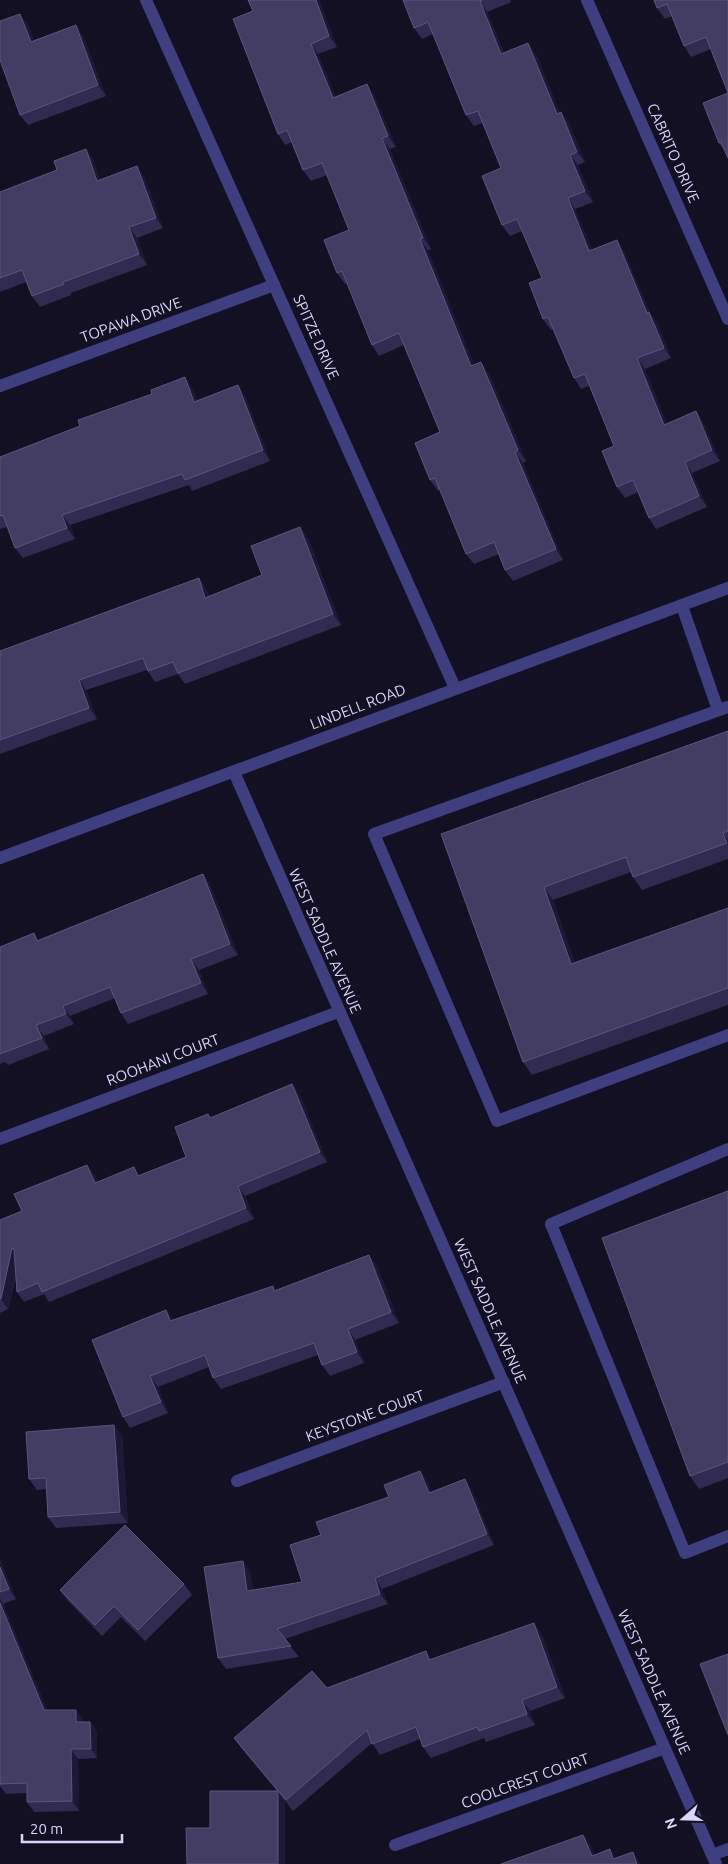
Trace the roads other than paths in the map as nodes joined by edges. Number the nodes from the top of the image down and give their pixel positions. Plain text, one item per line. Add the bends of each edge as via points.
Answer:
1 (146, 0) edge
2 (588, 0) edge
3 (274, 284) junction
4 (728, 319) edge
5 (0, 386) edge
6 (728, 588) edge
7 (682, 606) junction
8 (455, 688) junction
9 (723, 709) edge
10 (234, 772) junction
11 (0, 858) edge
12 (338, 1012) junction
13 (728, 1034) edge
14 (0, 1139) edge
15 (728, 1149) edge
16 (504, 1382) junction
17 (237, 1481) dead end
18 (728, 1536) edge
19 (665, 1748) junction
20 (395, 1845) dead end
21 (728, 1849) edge
22 (714, 1860) edge

1 - 3 street, SPITZE DRIVE
2 - 4 street, CABRITO DRIVE
3 - 5 street, TOPAWA DRIVE
3 - 8 street, SPITZE DRIVE
6 - 7 street, LINDELL ROAD
7 - 8 street, LINDELL ROAD
7 - 9 street
8 - 10 street, LINDELL ROAD
9 - 13 street via 374,834 497,1120
10 - 11 street, LINDELL ROAD
10 - 12 street, WEST SADDLE AVENUE
12 - 14 street, ROOHANI COURT
12 - 16 street, WEST SADDLE AVENUE
15 - 18 street via 551,1224 685,1553
16 - 17 street, KEYSTONE COURT
16 - 19 street, WEST SADDLE AVENUE
19 - 20 street, COOLCREST COURT
19 - 22 street, WEST SADDLE AVENUE
21 - 22 street

